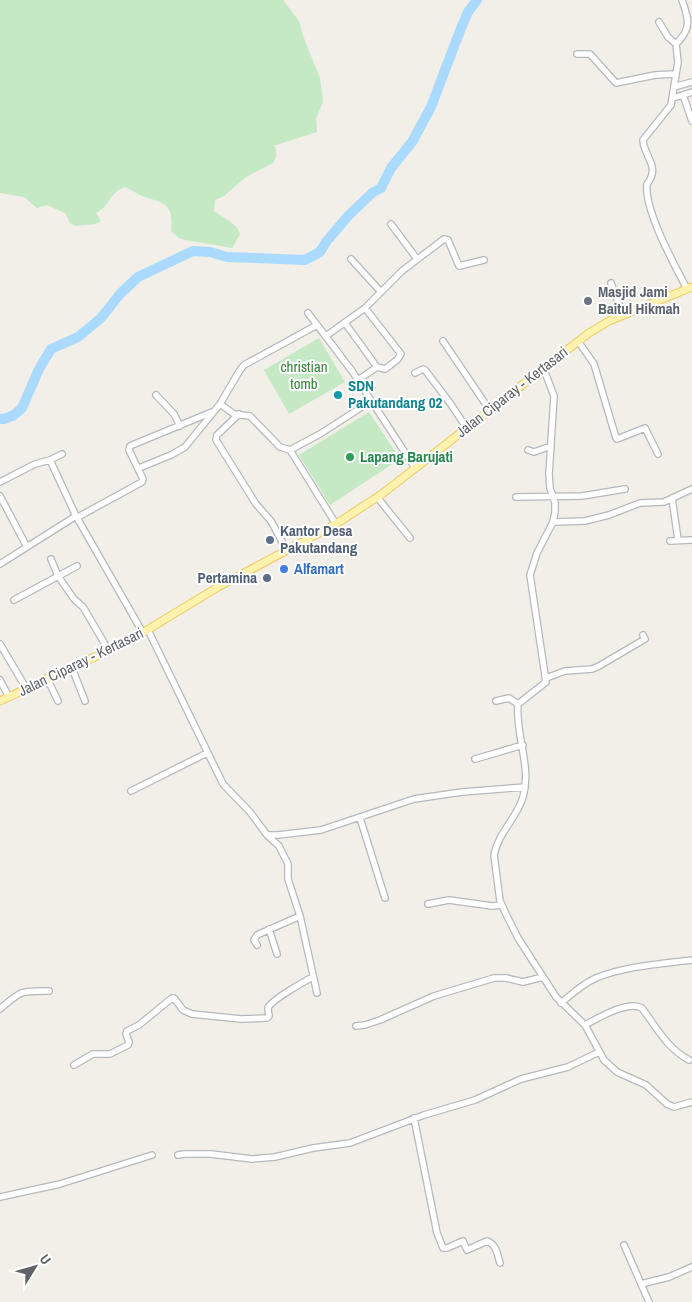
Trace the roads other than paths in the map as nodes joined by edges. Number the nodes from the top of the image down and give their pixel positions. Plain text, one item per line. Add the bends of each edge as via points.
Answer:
1 (682, 0) edge
2 (659, 22) dead end
3 (676, 44) junction
4 (577, 54) dead end
5 (675, 74) junction
6 (692, 82) edge
7 (674, 87) junction
8 (692, 92) edge
9 (682, 95) junction
10 (673, 98) junction
11 (692, 121) edge
12 (391, 224) dead end
13 (351, 259) dead end
14 (417, 259) junction
15 (484, 260) dead end
16 (611, 283) dead end
17 (689, 288) edge
18 (381, 292) junction
19 (365, 308) junction
20 (308, 313) dead end
21 (623, 315) junction
22 (345, 323) junction
23 (317, 325) junction
24 (326, 336) junction
25 (443, 341) dead end
26 (578, 341) junction
27 (377, 367) junction
28 (543, 367) junction
29 (415, 373) dead end
30 (358, 380) junction
31 (156, 395) dead end
32 (371, 401) junction
33 (220, 404) junction
34 (489, 409) junction
35 (214, 411) junction
36 (239, 414) junction
37 (180, 426) junction
38 (466, 427) junction
39 (551, 446) junction
40 (290, 450) junction
41 (528, 450) dead end
42 (62, 454) dead end
43 (658, 454) dead end
44 (50, 460) junction
45 (138, 468) junction
46 (415, 468) junction
47 (0, 482) edge
48 (625, 489) dead end
49 (692, 489) edge
50 (0, 496) edge
51 (377, 496) junction
52 (516, 497) dead end
53 (552, 498) junction
54 (672, 498) junction
55 (77, 516) junction
56 (554, 522) junction
57 (336, 524) junction
58 (410, 538) dead end
59 (678, 540) junction
60 (692, 540) edge
61 (670, 541) dead end
62 (27, 547) junction
63 (287, 551) junction
64 (51, 559) dead end
65 (0, 564) edge
66 (78, 566) dead end
67 (58, 576) junction
68 (14, 600) dead end
69 (145, 632) junction
70 (643, 635) dead end
71 (0, 644) edge
72 (109, 651) junction
73 (72, 668) junction
74 (48, 678) junction
75 (546, 678) junction
76 (0, 680) edge
77 (26, 688) junction
78 (9, 696) junction
79 (0, 700) edge
80 (58, 701) dead end
81 (85, 701) dead end
82 (496, 701) dead end
83 (518, 704) junction
84 (523, 745) junction
85 (207, 754) junction
86 (475, 759) dead end
87 (525, 787) junction
88 (131, 791) dead end
89 (360, 818) junction
90 (267, 835) junction
91 (385, 898) dead end
92 (428, 904) dead end
93 (502, 905) junction
94 (300, 916) junction
95 (269, 929) junction
96 (257, 945) dead end
97 (277, 954) dead end
98 (692, 960) edge
99 (313, 977) junction
100 (543, 977) junction
101 (50, 991) dead end
102 (317, 993) dead end
103 (561, 1004) junction
104 (0, 1009) edge
105 (584, 1025) junction
106 (356, 1026) dead end
107 (599, 1052) junction
108 (688, 1060) dead end
109 (74, 1065) dead end
110 (692, 1102) edge
111 (414, 1118) junction
112 (152, 1155) dead end
113 (178, 1156) dead end
114 (0, 1197) edge
115 (624, 1245) dead end
116 (500, 1263) dead end
117 (692, 1267) edge
118 (641, 1284) junction
119 (649, 1302) edge

1 - 3 street via 689,23 687,32
2 - 3 street
3 - 5 street via 678,62
4 - 5 street via 590,54 616,83
5 - 7 street
6 - 7 street
7 - 10 street
8 - 9 street
9 - 10 street
9 - 11 street
10 - 17 street via 667,111 643,140 653,170 646,189 661,234
12 - 14 street
13 - 18 street
14 - 15 street via 444,239 452,246 459,266
14 - 18 street
16 - 21 street
17 - 21 main road, Jalan Ciparay - Kertasari
18 - 19 street
19 - 22 street
19 - 27 street via 401,354 385,369
20 - 23 street
21 - 26 main road, Jalan Ciparay - Kertasari
22 - 24 street
22 - 27 street
23 - 24 street
23 - 33 street via 244,365
24 - 30 street
25 - 34 street
26 - 28 main road, Jalan Ciparay - Kertasari
26 - 43 street via 594,364 616,438 645,428
27 - 30 street
28 - 34 main road, Jalan Ciparay - Kertasari
28 - 39 street via 554,396
29 - 38 street via 425,370
30 - 32 street
31 - 37 street via 174,414
32 - 40 street
32 - 46 street
33 - 35 street
33 - 36 street
34 - 38 main road, Jalan Ciparay - Kertasari
35 - 37 street
35 - 45 street via 185,447
36 - 40 street via 250,416 280,447
36 - 63 street via 216,435 216,440
37 - 45 street via 130,446
38 - 46 main road, Jalan Ciparay - Kertasari
39 - 41 street via 534,452
39 - 53 street via 549,474
40 - 57 street
42 - 44 street
44 - 47 street
44 - 55 street
45 - 55 street via 143,479 140,483
46 - 51 main road, Jalan Ciparay - Kertasari
48 - 53 street
49 - 54 street
50 - 62 street
51 - 57 main road, Jalan Ciparay - Kertasari
51 - 58 street
52 - 53 street
53 - 56 street via 555,502
54 - 56 street via 664,502 640,503 585,521
54 - 59 street
55 - 62 street
55 - 69 street
56 - 75 street via 537,553 530,575
57 - 63 main road, Jalan Ciparay - Kertasari
59 - 60 street
59 - 61 street
62 - 65 street
63 - 69 main road, Jalan Ciparay - Kertasari via 218,587
64 - 67 street
66 - 67 street
67 - 68 street
67 - 72 street via 83,607
69 - 72 main road, Jalan Ciparay - Kertasari
69 - 85 street
70 - 75 street via 645,639 599,666 565,671
71 - 77 street
72 - 73 main road, Jalan Ciparay - Kertasari
73 - 74 main road, Jalan Ciparay - Kertasari
73 - 81 street
74 - 77 main road, Jalan Ciparay - Kertasari
74 - 80 street
75 - 83 street via 545,684
76 - 78 street
77 - 78 main road, Jalan Ciparay - Kertasari
78 - 79 main road, Jalan Ciparay - Kertasari
82 - 83 street via 509,698
83 - 84 street
84 - 86 street
84 - 87 street
85 - 88 street
85 - 90 street via 223,784
87 - 89 street via 414,799
87 - 93 street via 517,811 495,848
89 - 90 street via 321,830
89 - 91 street
90 - 94 street via 279,846 288,864 288,879
92 - 93 street via 448,900
93 - 100 street
94 - 95 street
94 - 99 street
95 - 96 street via 255,937
95 - 97 street
98 - 103 street via 640,967 595,978
99 - 102 street
99 - 109 street via 270,1005 267,1018 192,1014 172,998 139,1025 127,1030 128,1045 110,1054 93,1054
100 - 103 street
100 - 106 street via 526,982 494,978 434,996 380,1020
101 - 104 street via 25,991
103 - 105 street
105 - 107 street
105 - 108 street via 627,1006 638,1006 669,1046
107 - 110 street via 617,1072 646,1085 667,1104 674,1107
107 - 111 street via 560,1069 521,1079 463,1104
111 - 113 street via 350,1143 275,1157
111 - 116 street via 443,1250 463,1241 467,1250 487,1241 493,1243
112 - 114 street via 60,1184
115 - 118 street
117 - 118 street
118 - 119 street

